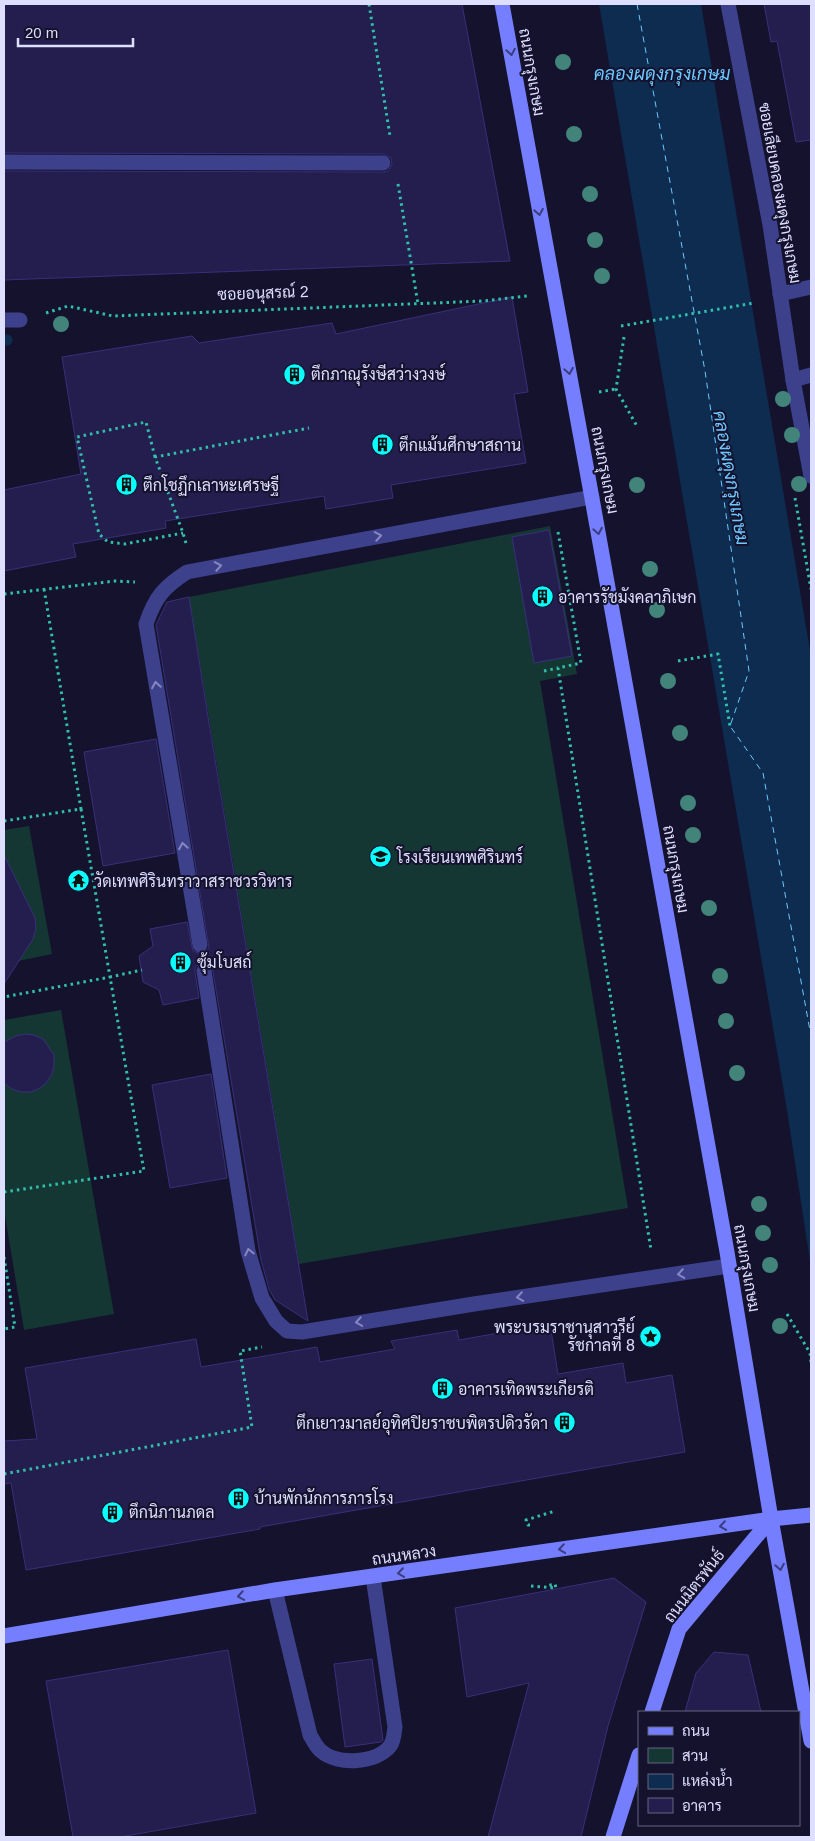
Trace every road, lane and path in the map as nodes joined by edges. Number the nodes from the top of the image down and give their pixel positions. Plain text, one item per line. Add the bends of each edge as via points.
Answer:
1 (502, 4) edge
2 (728, 4) edge
3 (4, 162) edge
4 (383, 163) dead end
5 (811, 287) edge
6 (780, 294) junction
7 (527, 296) dead end
8 (760, 302) dead end
9 (4, 320) edge
10 (20, 320) joint
11 (621, 326) dead end
12 (624, 337) dead end
13 (811, 375) edge
14 (793, 380) junction
15 (309, 428) dead end
16 (638, 428) dead end
17 (155, 457) junction
18 (811, 476) edge
19 (592, 497) junction
20 (553, 504) junction
21 (184, 533) junction
22 (191, 571) junction
23 (44, 589) junction
24 (163, 592) junction
25 (4, 594) edge
26 (678, 661) dead end
27 (558, 668) junction
28 (544, 671) dead end
29 (730, 726) dead end
30 (81, 809) junction
31 (4, 821) edge
32 (200, 946) dead end
33 (142, 970) dead end
34 (204, 971) dead end
35 (110, 977) junction
36 (4, 996) edge
37 (4, 1192) edge
38 (4, 1257) edge
39 (729, 1266) junction
40 (656, 1278) junction
41 (787, 1314) dead end
42 (4, 1329) edge
43 (287, 1331) junction
44 (811, 1362) edge
45 (4, 1474) edge
46 (555, 1511) dead end
47 (811, 1515) edge
48 (771, 1519) junction
49 (535, 1523) dead end
50 (373, 1577) junction
51 (532, 1586) dead end
52 (546, 1586) dead end
53 (275, 1590) junction
54 (4, 1636) edge
55 (652, 1711) edge
56 (811, 1741) edge
57 (638, 1758) edge
58 (613, 1837) edge

1 -> 19 main road, ถนนกรุงเกษม
2 - 6 street, ซอยเลียบคลองผดุงกรุงเกษม
3 - 4 street
5 - 6 street
6 - 14 street, ซอยเลียบคลองผดุงกรุงเกษม
7 - 10 path, ซอยอนุสรณ์ 2 via 483,301 113,316 68,306
8 - 11 path
9 - 10 street
12 - 16 path via 616,389
13 - 14 street
14 - 18 street, ซอยเลียบคลองผดุงกรุงเกษม
15 - 17 path
17 - 21 path
17 - 21 path via 146,422 77,437 99,534 108,542 125,544
19 - 20 street
19 -> 39 main road, ถนนกรุงเกษม
22 -> 20 street
20 - 27 path via 581,663
21 - 22 path
22 - 24 street
23 - 24 path via 115,581 141,582
23 - 25 path
23 - 30 path
32 -> 24 street via 146,624 152,605
26 - 29 path via 718,654
27 - 28 path
27 - 40 path
30 - 31 path
30 - 35 path
33 - 35 path
43 -> 34 street via 276,1321 262,1298 248,1252
35 - 36 path
35 - 37 path via 144,1171
38 - 42 path via 16,1327
39 -> 40 street
39 - 48 main road, ถนนกรุงเกษม
40 -> 43 street via 302,1332
41 - 44 path via 810,1353
43 - 45 path via 288,1342 240,1351 252,1427
46 - 49 path via 526,1520 528,1525
47 - 48 main road, ถนนหลวง
48 -> 50 main road, ถนนหลวง
48 - 55 main road, ถนนมิตรพันธ์ via 679,1628
48 -> 56 main road, ถนนกรุงเกษม
50 - 53 main road, ถนนหลวง
50 - 53 street via 395,1727 392,1744 383,1753 356,1761 335,1760 320,1751 310,1735
51 - 52 path via 556,1588 555,1584
53 -> 54 main road, ถนนหลวง
57 - 58 main road

